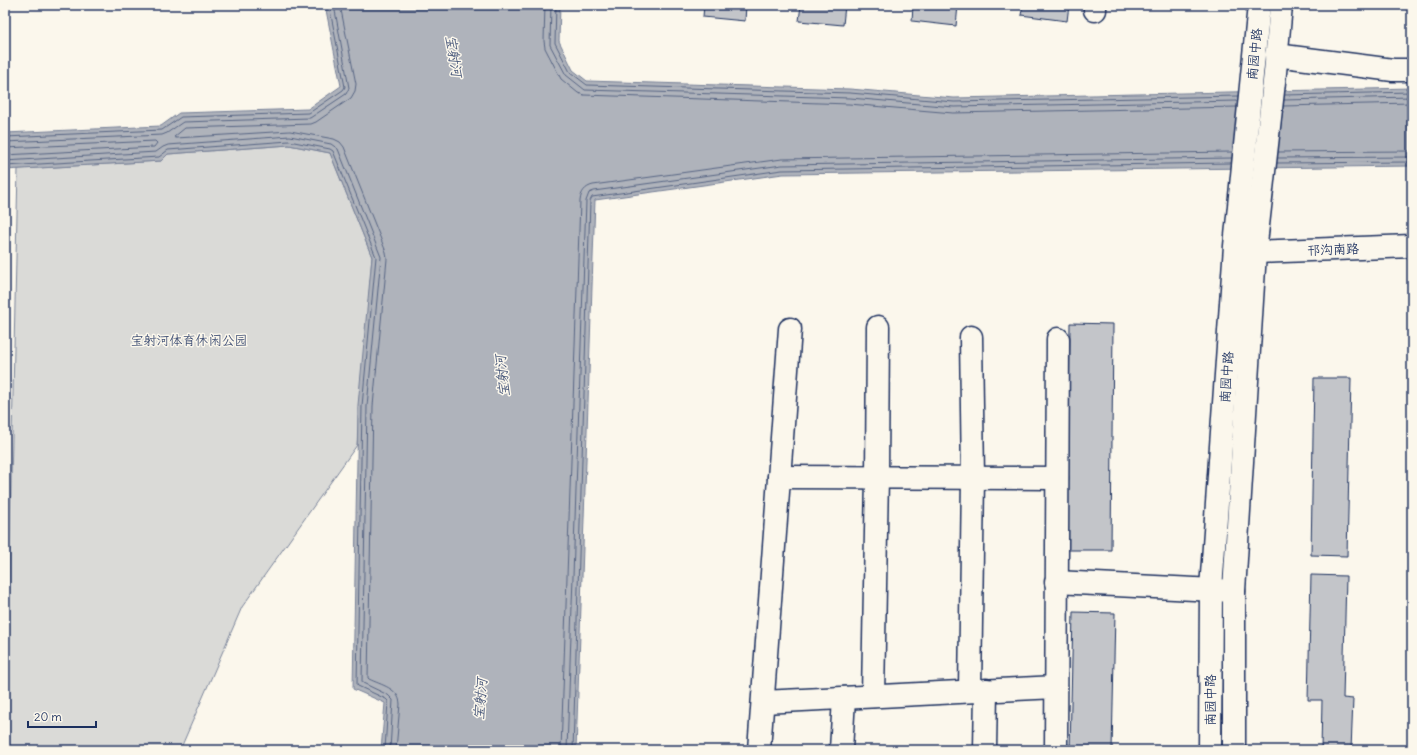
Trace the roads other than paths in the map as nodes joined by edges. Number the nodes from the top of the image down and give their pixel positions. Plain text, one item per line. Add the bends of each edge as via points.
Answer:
1 (1259, 5) edge
2 (1281, 5) edge
3 (1276, 64) junction
4 (1412, 70) edge
5 (1248, 216) junction
6 (1412, 246) edge
7 (1255, 252) junction
8 (878, 327) dead end
9 (790, 329) dead end
10 (971, 337) dead end
11 (1058, 339) dead end
12 (779, 477) junction
13 (877, 477) junction
14 (974, 478) junction
15 (1057, 478) junction
16 (1056, 582) junction
17 (1211, 589) junction
18 (1234, 591) junction
19 (1056, 687) junction
20 (978, 691) junction
21 (873, 696) junction
22 (844, 698) junction
23 (763, 702) junction
24 (759, 750) edge
25 (841, 750) edge
26 (985, 750) edge
27 (1056, 750) edge
28 (1210, 750) edge
29 (1234, 750) edge

1 - 5 street, 南园中路 via 1252,71
2 - 3 street, 南园中路
3 - 4 street
3 - 5 street, 南园中路
5 - 7 street, 南园中路
5 - 17 street, 南园中路 via 1234,254
6 - 7 street, 邗沟南路
7 - 18 street, 南园中路
8 - 13 street
9 - 12 street
10 - 14 street
11 - 15 street
12 - 13 street
12 - 23 street
13 - 14 street
13 - 21 street
14 - 15 street
14 - 20 street
15 - 16 street
16 - 17 street
16 - 19 street
17 - 18 street
17 - 28 street, 南园中路
18 - 29 street, 南园中路
19 - 20 street
19 - 27 street
20 - 21 street
20 - 26 street
21 - 22 street
22 - 23 street
22 - 25 street
23 - 24 street

